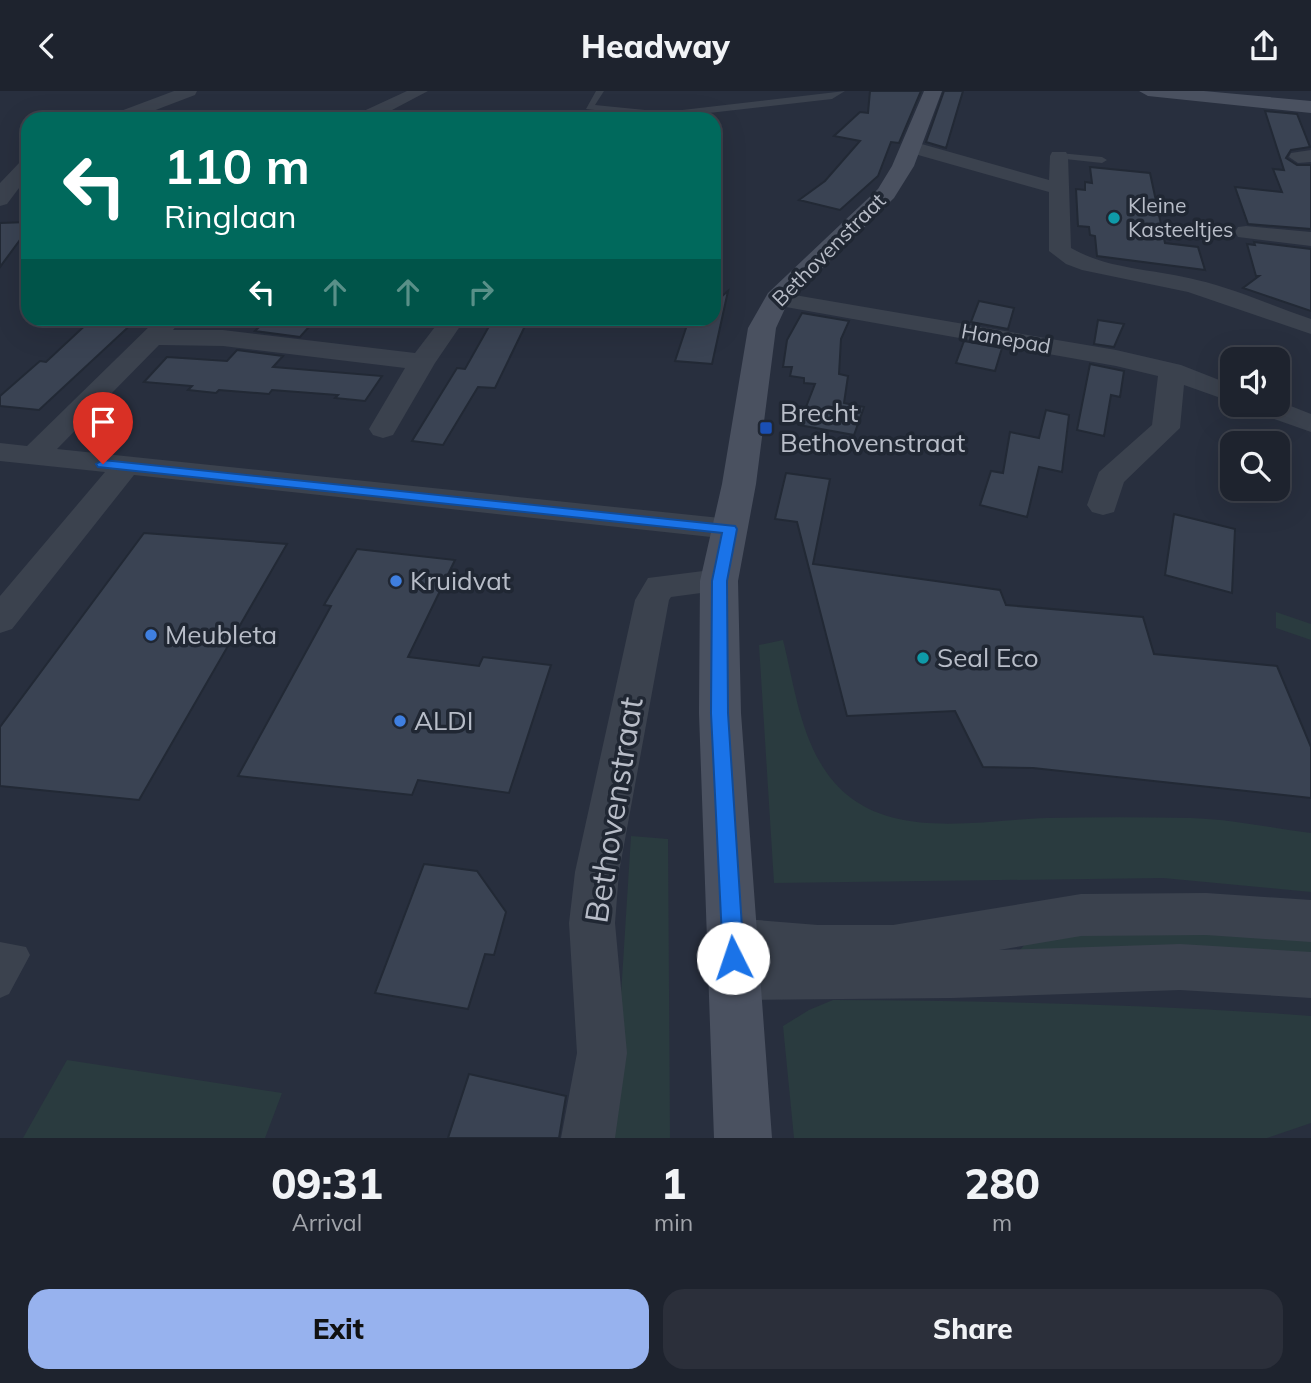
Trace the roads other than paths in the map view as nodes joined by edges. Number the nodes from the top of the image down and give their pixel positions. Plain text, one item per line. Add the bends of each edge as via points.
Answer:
1 (189, 91) edge
2 (420, 91) edge
3 (600, 91) edge
4 (841, 91) edge
5 (933, 91) edge
6 (1148, 91) edge
7 (1311, 107) edge
8 (134, 112) edge
9 (376, 112) edge
10 (636, 112) edge
11 (691, 112) edge
12 (911, 147) junction
13 (1059, 156) joint
14 (1102, 160) dead end
15 (21, 172) edge
16 (1060, 189) junction
17 (21, 195) edge
18 (3, 197) edge
19 (1246, 232) dead end
20 (1311, 239) edge
21 (777, 299) junction
22 (448, 327) edge
23 (1311, 327) edge
24 (162, 328) edge
25 (227, 328) edge
26 (337, 350) junction
27 (422, 362) junction
28 (1172, 371) junction
29 (1220, 389) edge
30 (1290, 416) edge
31 (1311, 424) edge
32 (383, 429) dead end
33 (0, 452) edge
34 (34, 456) junction
35 (125, 467) junction
36 (1103, 505) dead end
37 (730, 529) junction
38 (719, 581) junction
39 (0, 620) edge
40 (1311, 921) edge
41 (0, 953) edge
42 (733, 958) junction
43 (1311, 975) edge
44 (0, 986) edge
45 (588, 1138) edge
46 (743, 1138) edge

1 - 8 street
2 - 9 street
3 - 10 lane via 589,107
4 - 11 lane via 832,96
5 - 12 main road, Bethovenstraat
6 - 7 main road
12 - 16 street
12 - 21 main road, Bethovenstraat via 886,193
13 - 14 lane
13 - 16 street
15 - 18 street
16 - 23 street via 1060,251 1068,257 1195,286
17 - 18 street
19 - 20 street
21 - 28 street, Hanepad
21 - 37 main road, Bethovenstraat via 762,328
22 - 26 street
22 - 27 street
24 - 25 street
24 - 34 street
25 - 26 street
26 - 27 street
27 - 32 street
28 - 29 street, Hanepad
28 - 36 street via 1166,428 1111,479
30 - 31 street
33 - 34 street
34 - 35 street
35 - 37 street
35 - 39 street
37 - 38 main road, Bethovenstraat
38 - 42 main road, Bethovenstraat via 720,713
38 - 45 street, Bethovenstraat via 660,586 652,600 597,872 592,923 602,1053
40 - 42 street via 1206,914 1081,915 893,947 818,947
41 - 44 lane via 18,955
42 - 43 street via 952,975 1180,967
42 - 46 main road, Bethovenstraat

